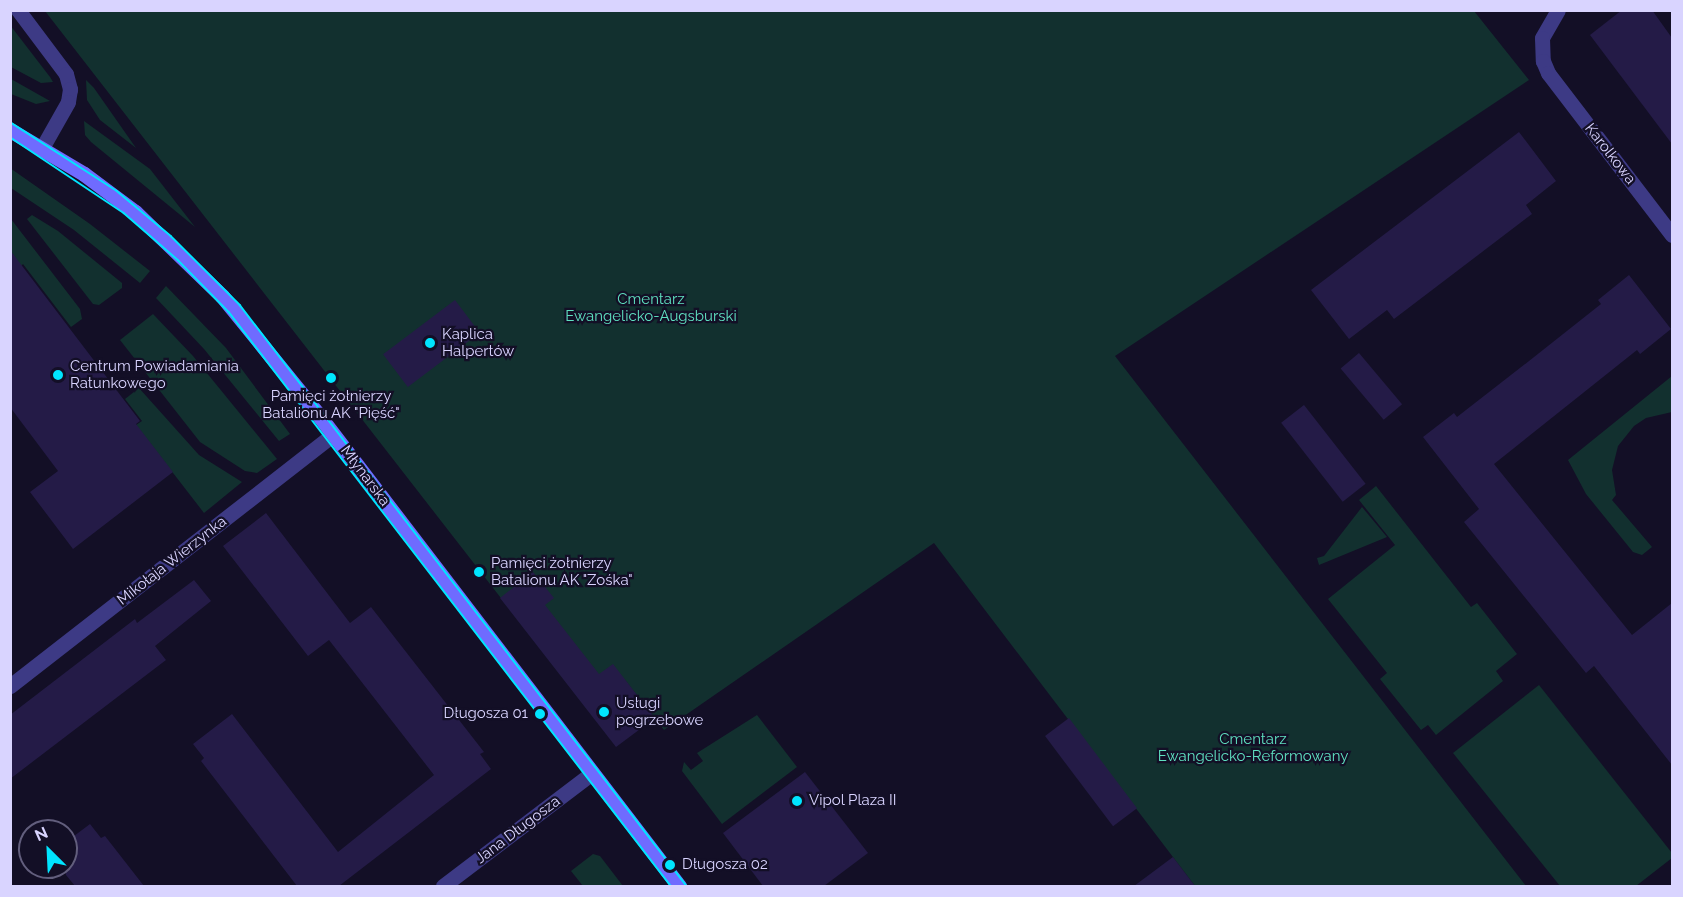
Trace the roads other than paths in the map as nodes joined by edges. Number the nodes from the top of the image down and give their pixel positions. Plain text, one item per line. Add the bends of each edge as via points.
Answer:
1 (18, 10) edge
2 (1558, 10) edge
3 (10, 130) edge
4 (42, 148) junction
5 (1672, 235) edge
6 (333, 435) junction
7 (10, 686) edge
8 (592, 773) junction
9 (443, 886) edge
10 (679, 886) edge

1 - 4 street via 66,74 70,89 68,102
2 - 5 street, Karolkowa via 1542,38 1548,73
3 - 4 street, Młynarska
4 - 6 street, Młynarska via 102,187 189,260 242,319
6 - 7 street, Mikołaja Wierzynka
6 - 8 street, Młynarska
8 - 9 street, Jana Długosza
8 - 10 street, Młynarska

